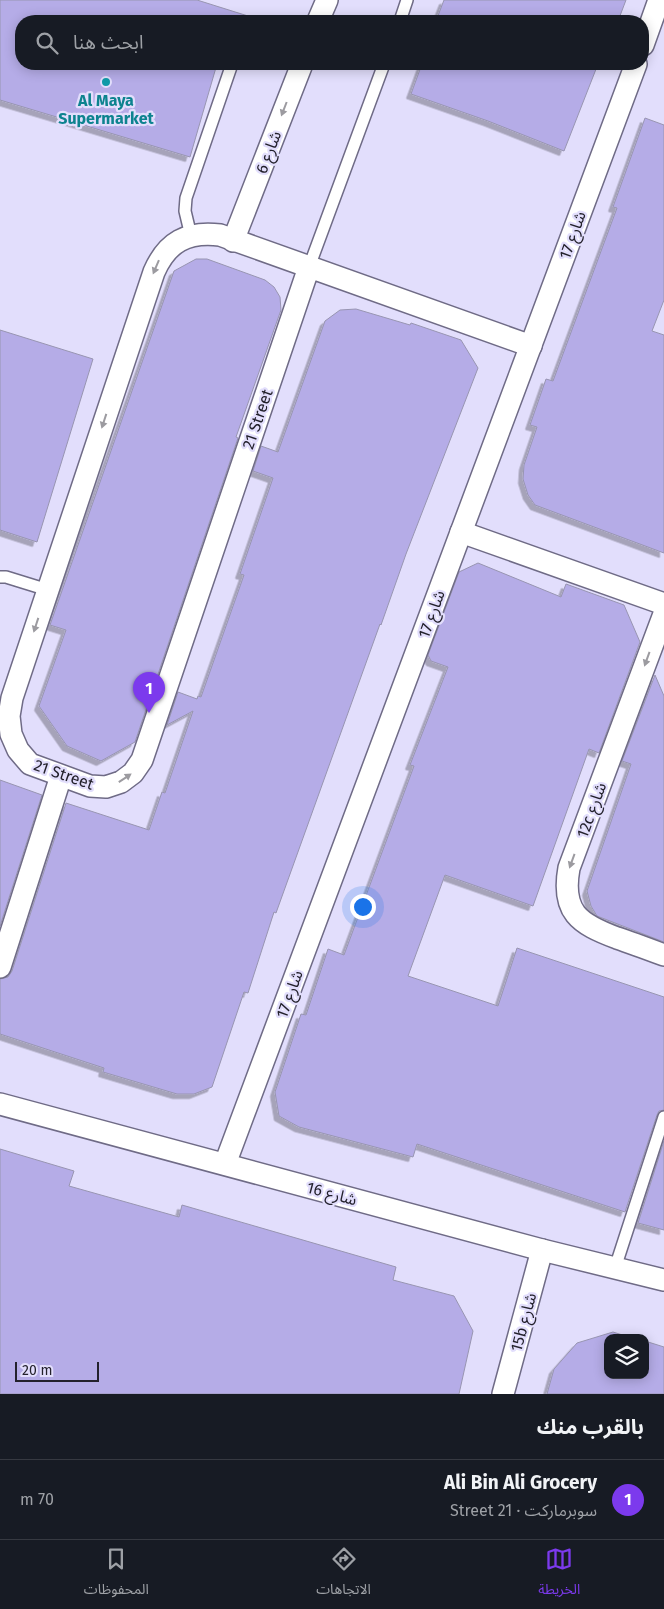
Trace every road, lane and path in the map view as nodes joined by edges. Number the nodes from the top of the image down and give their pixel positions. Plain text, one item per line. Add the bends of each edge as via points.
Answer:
1 (327, 0) edge
2 (407, 0) edge
3 (659, 0) edge
4 (321, 15) edge
5 (402, 15) edge
6 (649, 28) edge
7 (230, 70) edge
8 (300, 70) edge
9 (382, 70) edge
10 (634, 70) edge
11 (191, 236) junction
12 (233, 241) junction
13 (308, 267) junction
14 (531, 346) junction
15 (461, 532) junction
16 (0, 577) edge
17 (48, 590) junction
18 (664, 604) edge
19 (664, 614) edge
20 (61, 776) junction
21 (664, 954) edge
22 (0, 967) edge
23 (0, 1104) edge
24 (664, 1117) edge
25 (225, 1164) junction
26 (542, 1250) junction
27 (615, 1268) junction
28 (664, 1280) edge
29 (503, 1394) edge

1 - 4 street
2 - 5 lane
3 - 6 street
7 - 11 lane via 186,198 185,211
8 -> 12 street, شارع 6
9 - 13 lane
10 - 14 street, شارع 17
11 - 12 street via 205,234
11 -> 17 street, 21 Street via 169,248 154,272
12 - 13 street
13 - 14 street
20 -> 13 street, 21 Street via 90,786 106,787 121,782 142,760
14 - 15 street, شارع 17
15 - 18 street
15 - 25 street, شارع 17
16 - 17 lane
17 -> 20 street, 21 Street via 9,716 11,734 18,750 30,764
19 -> 21 street, 12c شارع via 566,882 567,896 581,921 593,929
20 - 22 street
23 - 25 street, شارع 16
24 - 27 lane
25 - 26 street, شارع 16
26 - 27 street, شارع 16
26 - 29 street, 15b شارع
27 - 28 street, شارع 16

